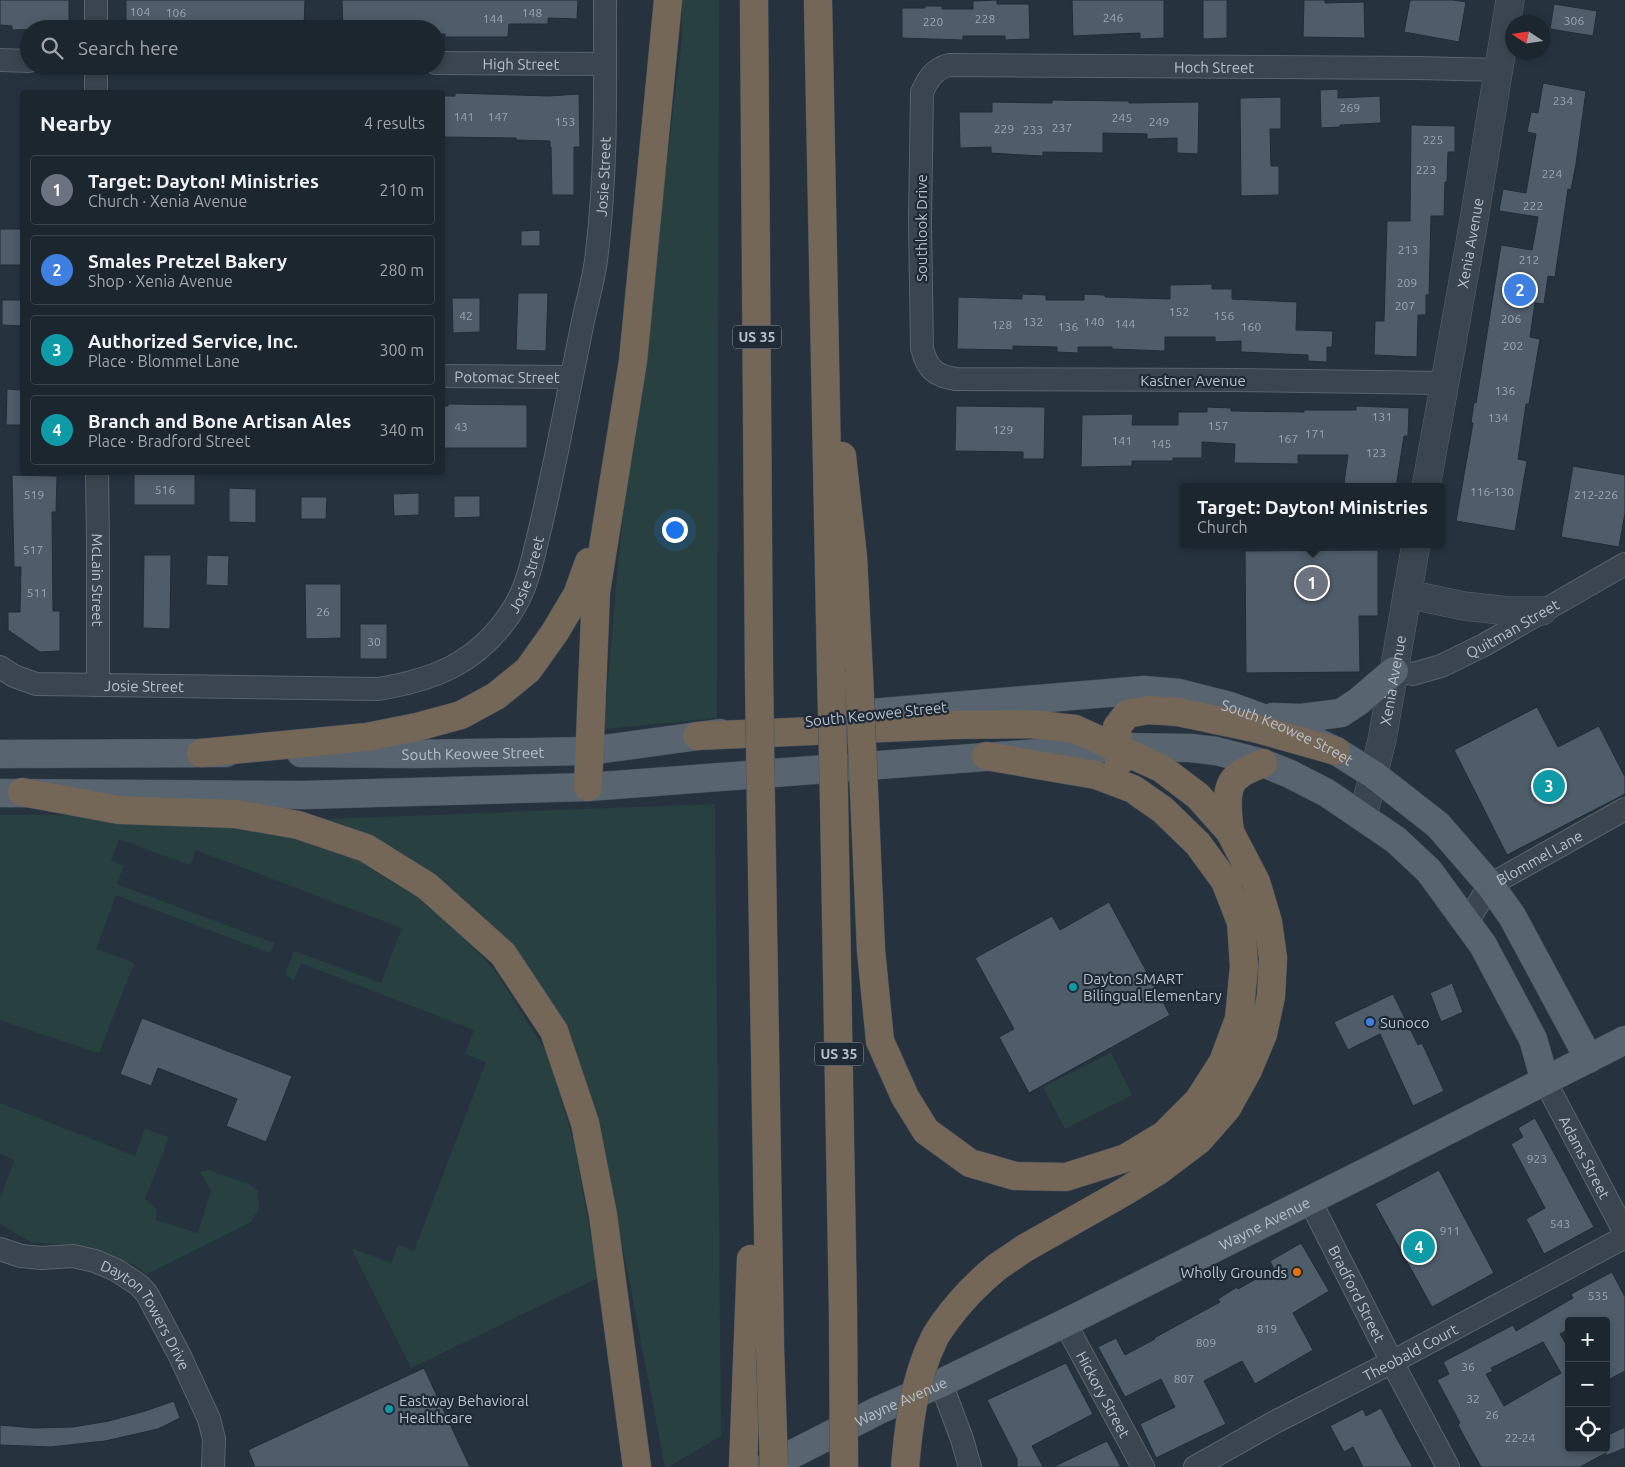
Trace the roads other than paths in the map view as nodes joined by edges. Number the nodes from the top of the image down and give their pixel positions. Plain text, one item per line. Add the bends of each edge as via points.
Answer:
1 (96, 0) edge
2 (605, 0) edge
3 (668, 0) edge
4 (754, 0) edge
5 (818, 0) edge
6 (1510, 0) edge
7 (96, 20) edge
8 (0, 60) edge
9 (20, 61) edge
10 (445, 64) edge
11 (605, 64) junction
12 (1498, 70) junction
13 (933, 73) joint
14 (96, 75) edge
15 (96, 90) edge
16 (822, 276) junction
17 (445, 376) edge
18 (572, 377) junction
19 (944, 377) joint
20 (1444, 383) junction
21 (97, 475) edge
22 (1427, 483) edge
23 (609, 509) junction
24 (1415, 548) edge
25 (1625, 564) edge
26 (1407, 594) junction
27 (1542, 611) junction
28 (0, 667) edge
29 (1394, 671) junction
30 (98, 685) junction
31 (1260, 716) junction
32 (697, 736) junction
33 (1118, 747) junction
34 (589, 751) junction
35 (1336, 751) junction
36 (201, 753) junction
37 (0, 754) edge
38 (986, 756) junction
39 (1263, 763) junction
40 (1374, 775) junction
41 (588, 787) junction
42 (1132, 789) junction
43 (11, 793) edge
44 (1625, 809) edge
45 (1363, 816) junction
46 (1230, 832) junction
47 (1490, 885) junction
48 (1467, 922) junction
49 (1625, 1040) edge
50 (1589, 1060) junction
51 (1545, 1082) junction
52 (1309, 1200) junction
53 (1625, 1233) edge
54 (1625, 1237) edge
55 (0, 1249) edge
56 (1065, 1323) junction
57 (759, 1352) junction
58 (1392, 1362) junction
59 (941, 1383) junction
60 (212, 1467) edge
61 (637, 1467) edge
62 (743, 1467) edge
63 (767, 1467) edge
64 (774, 1467) edge
65 (844, 1467) edge
66 (905, 1467) edge
67 (970, 1467) edge
68 (1143, 1467) edge
69 (1195, 1467) edge
70 (1448, 1467) edge

1 - 7 street
2 - 11 street, Josie Street
3 - 23 highway via 633,361
4 - 57 highway, US 35, bridge via 762,963
5 - 16 highway, US 35
6 - 12 street, Xenia Avenue
8 - 9 street
10 - 11 street, High Street
11 - 18 street, Josie Street via 603,192 597,254
12 - 13 street, Hoch Street via 949,65
12 - 20 street, Xenia Avenue
13 - 19 street, Southlook Drive via 922,92 922,348 932,370
14 - 15 street
16 - 42 highway, bridge via 853,557 871,950 880,1041 905,1097 926,1132 970,1163 1016,1176 1066,1177 1126,1158 1164,1135 1198,1101 1223,1062 1239,1019 1244,966 1241,922 1225,881 1198,844 1163,810
16 - 65 highway, US 35, bridge
17 - 18 street, Potomac Street
18 - 30 street, Josie Street via 532,566 510,614 489,640 470,656 445,672 378,689
19 - 20 street, Kastner Avenue
20 - 22 street, Xenia Avenue
21 - 30 street, McLain Street
23 - 34 highway via 596,592
23 - 36 highway via 577,595 528,670 496,696 461,715 367,737
24 - 26 street, Xenia Avenue
25 - 27 street, Quitman Street
26 - 27 street via 1464,606
26 - 29 street, Xenia Avenue
27 - 29 street, Quitman Street via 1441,666 1413,674
28 - 30 street, Josie Street via 36,684
29 - 31 main road via 1341,713 1302,718
29 - 40 street, Xenia Avenue
31 - 32 main road, South Keowee Street via 1179,693 1144,690 883,712
31 - 35 main road, South Keowee Street
32 - 33 highway via 1030,724 1075,729
32 - 34 main road, South Keowee Street
33 - 35 highway via 1117,727 1127,714 1148,710 1178,712 1254,728
33 - 38 main road
33 - 39 main road via 1191,748
33 - 42 highway via 1120,768
33 - 46 highway via 1161,768 1198,796
34 - 36 main road, South Keowee Street
34 - 41 highway
35 - 40 main road, South Keowee Street
36 - 37 main road, South Keowee Street
38 - 41 main road
38 - 42 highway via 1096,775
39 - 45 main road via 1327,793
39 - 46 highway via 1236,777 1227,802
40 - 45 street, Xenia Avenue
40 - 47 main road, South Keowee Street via 1438,825
41 - 43 main road via 304,795
43 - 61 highway via 119,810 235,814 298,825 366,848 427,886 503,954 554,1031 585,1123 603,1215
44 - 47 street, Blommel Lane
45 - 48 main road via 1396,840 1429,872
46 - 66 highway, bridge via 1256,882 1268,922 1273,958 1271,996 1262,1034 1248,1070 1227,1108 1199,1140 1124,1192 997,1267 955,1307 934,1338 914,1395
47 - 48 street, Blommel Lane
47 - 50 main road, South Keowee Street via 1512,916
48 - 51 main road via 1483,945 1533,1039
49 - 50 main road, Wayne Avenue
50 - 51 main road, Wayne Avenue
51 - 52 main road, Wayne Avenue
51 - 53 street, Adams Street
52 - 56 main road, Wayne Avenue
52 - 58 street, Bradford Street
54 - 58 street, Theobald Court
55 - 60 street, Dayton Towers Drive via 21,1256 72,1256 95,1261 139,1285 180,1356 209,1419 214,1439
56 - 59 main road, Wayne Avenue
56 - 68 street, Hickory Street
57 - 62 highway
57 - 64 highway, US 35, bridge
58 - 69 street, Theobald Court
58 - 70 street, Bradford Street
59 - 63 main road, Wayne Avenue via 879,1410
59 - 67 street

